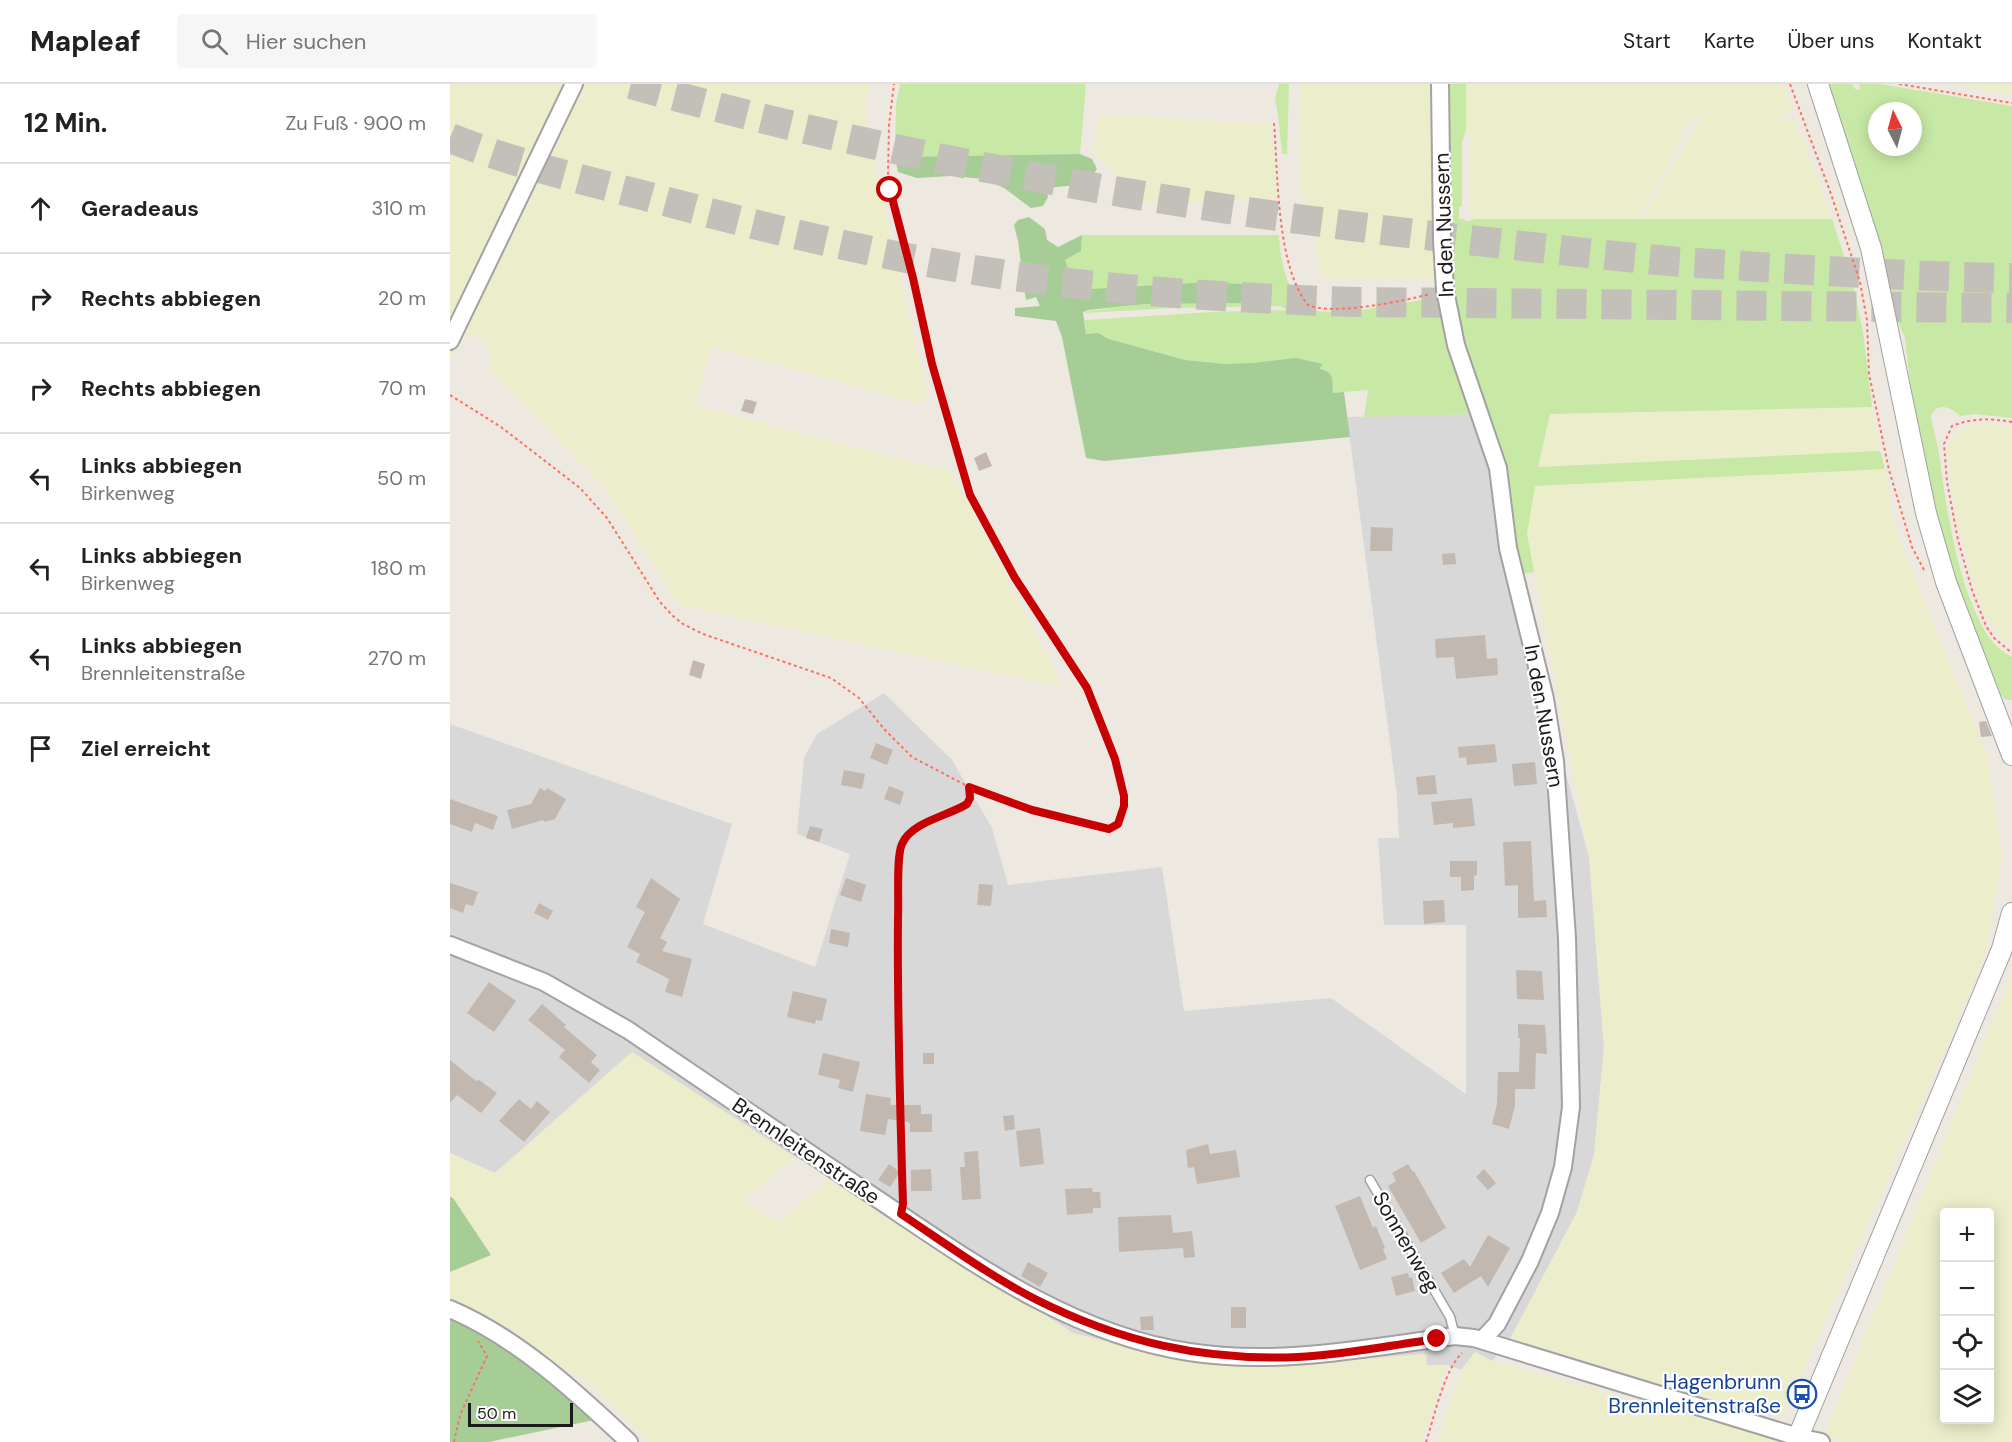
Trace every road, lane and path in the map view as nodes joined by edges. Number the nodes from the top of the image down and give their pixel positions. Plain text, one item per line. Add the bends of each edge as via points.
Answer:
1 (574, 84) edge
2 (894, 84) edge
3 (1440, 84) edge
4 (1790, 84) edge
5 (1818, 84) edge
6 (1899, 84) edge
7 (2012, 103) edge
8 (1274, 123) dead end
9 (1445, 290) junction
10 (450, 341) edge
11 (450, 395) edge
12 (2012, 422) edge
13 (1946, 582) junction
14 (2012, 653) edge
15 (2012, 755) edge
16 (969, 787) junction
17 (2012, 913) edge
18 (450, 945) edge
19 (1370, 1180) dead end
20 (901, 1214) junction
21 (450, 1309) edge
22 (1455, 1336) junction
23 (477, 1340) dead end
24 (1482, 1340) junction
25 (1797, 1439) edge
26 (454, 1442) edge
27 (629, 1442) edge
28 (1426, 1442) edge
29 (1821, 1442) edge

1 - 10 street
2 - 16 path via 889,135 891,198 932,364 970,495 1015,578 1087,688 1115,759 1124,806 1118,824 1102,828 1032,810
3 - 9 street, In den Nussern
4 - 13 path via 1860,282 1867,320 1869,374 1889,470 1912,547 1931,582
5 - 13 street via 1871,248 1926,513
6 - 7 path
8 - 9 path via 1286,246 1297,287 1308,305 1323,309 1361,307
9 - 24 street, In den Nussern via 1456,345 1498,468 1508,548 1545,699 1555,762 1567,938 1570,1107 1563,1167 1530,1261 1497,1324
11 - 16 path via 501,427 580,488 608,518 660,602 678,620 703,634 840,683 859,698 912,757
12 - 14 path via 1966,420 1952,426 1944,444 1952,513 1972,590 1986,626
13 - 15 street
16 - 20 path via 967,804 925,823 901,847 897,997
17 - 25 street via 2002,949
18 - 20 street, Brennleitenstraße via 528,974 628,1030
19 - 22 lane, Sonnenweg via 1450,1317
20 - 22 street, Brennleitenstraße via 1034,1298 1108,1330 1168,1348 1237,1357 1298,1357
21 - 27 street via 531,1358
22 - 24 street, Brennleitenstraße
23 - 26 path via 487,1356 460,1415
24 - 25 street, Brennleitenstraße
24 - 28 path via 1456,1359
25 - 29 street, Brennleitenstraße

